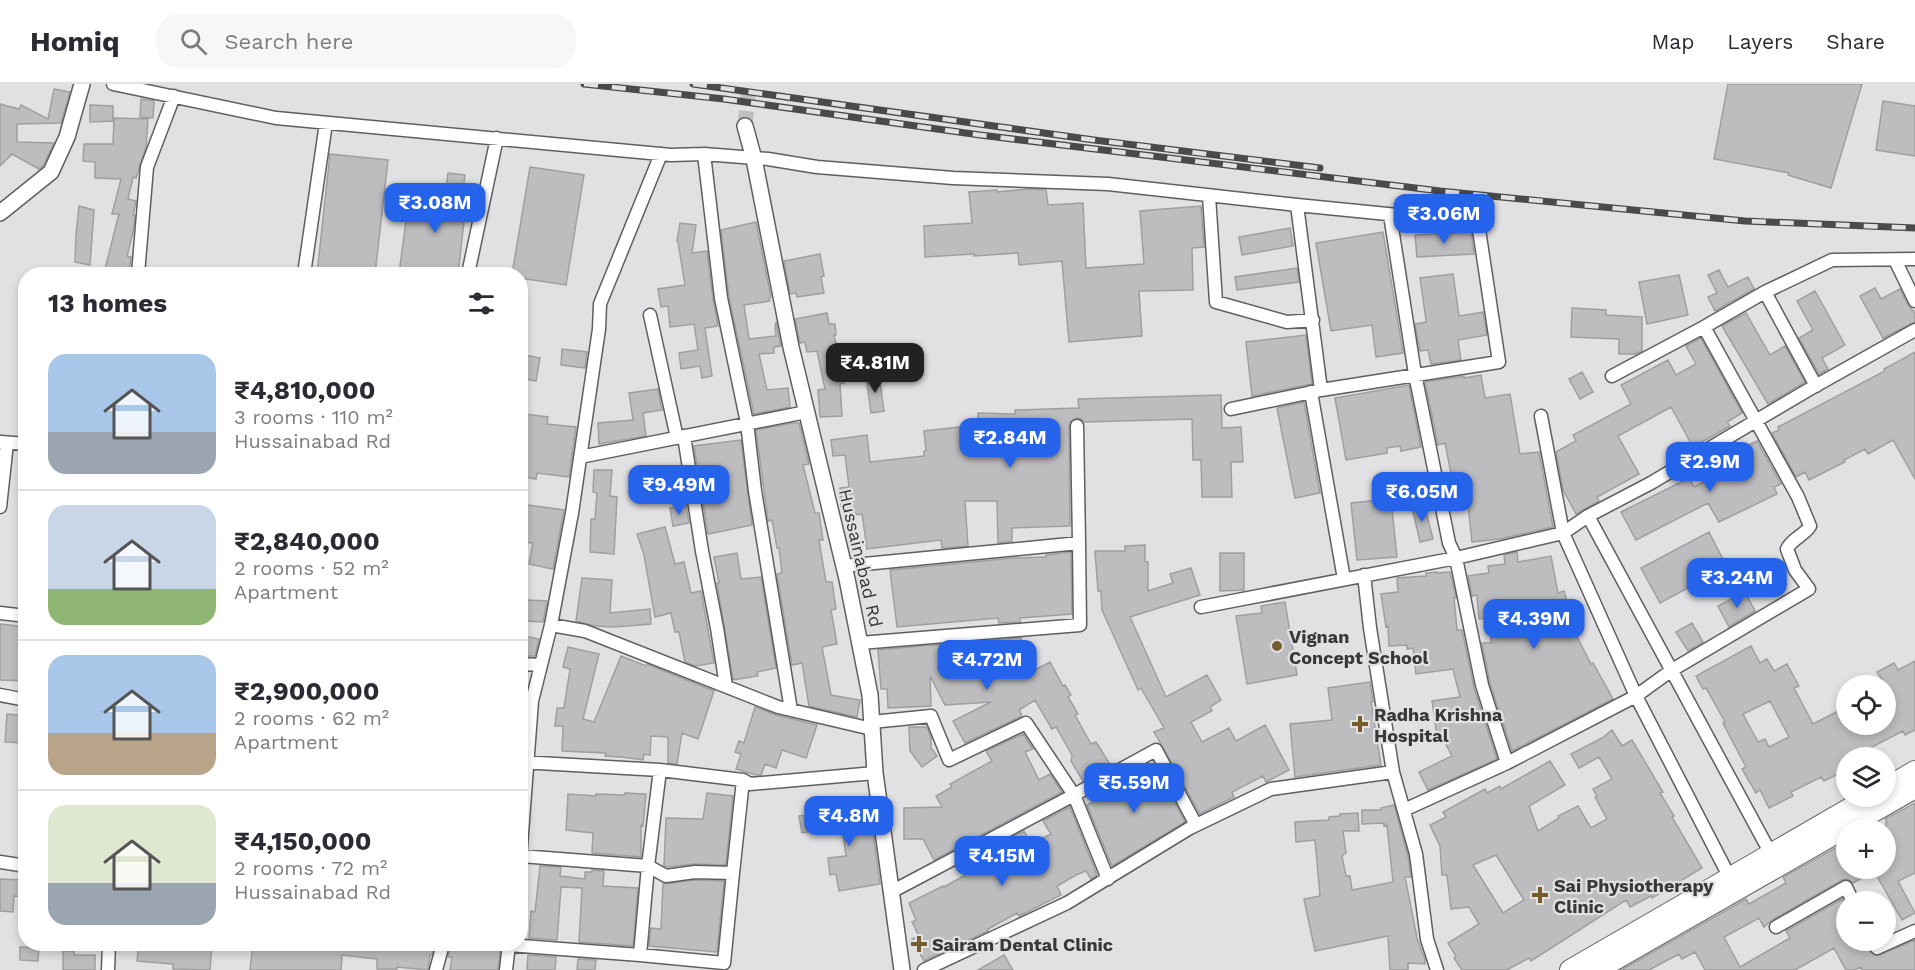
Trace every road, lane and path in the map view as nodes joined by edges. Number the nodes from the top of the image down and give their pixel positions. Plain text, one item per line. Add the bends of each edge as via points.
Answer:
1 (82, 84) edge
2 (113, 84) edge
3 (174, 96) junction
4 (326, 123) junction
5 (745, 126) tunnel mouth
6 (496, 138) junction
7 (661, 154) junction
8 (704, 154) junction
9 (754, 159) junction
10 (1209, 196) junction
11 (1297, 205) junction
12 (0, 213) edge
13 (1390, 215) junction
14 (1915, 259) edge
15 (1894, 260) junction
16 (139, 267) edge
17 (305, 267) edge
18 (469, 267) edge
19 (1765, 292) junction
20 (1915, 301) edge
21 (650, 315) dead end
22 (1313, 320) junction
23 (1704, 327) junction
24 (1914, 332) edge
25 (1415, 374) junction
26 (1612, 376) dead end
27 (1816, 386) junction
28 (1316, 391) junction
29 (1231, 409) dead end
30 (806, 412) junction
31 (1541, 416) dead end
32 (1756, 422) junction
33 (747, 423) junction
34 (1077, 426) dead end
35 (681, 437) junction
36 (4, 442) edge
37 (580, 457) junction
38 (0, 507) edge
39 (1588, 516) junction
40 (1563, 533) junction
41 (1079, 543) junction
42 (1456, 558) junction
43 (844, 566) junction
44 (1364, 575) junction
45 (1344, 579) junction
46 (1201, 607) dead end
47 (0, 612) edge
48 (18, 615) edge
49 (552, 625) junction
50 (860, 643) junction
51 (528, 664) edge
52 (541, 665) junction
53 (1672, 670) junction
54 (726, 686) junction
55 (0, 695) edge
56 (1636, 696) junction
57 (18, 698) edge
58 (791, 710) junction
59 (872, 725) junction
60 (528, 728) edge
61 (528, 762) edge
62 (1508, 763) junction
63 (660, 770) junction
64 (1915, 771) edge
65 (1393, 772) junction
66 (875, 773) junction
67 (743, 780) junction
68 (1896, 782) edge
69 (1915, 788) edge
70 (1074, 795) junction
71 (1852, 807) edge
72 (1404, 810) junction
73 (1196, 825) junction
74 (1771, 854) junction
75 (528, 858) edge
76 (0, 862) edge
77 (18, 865) edge
78 (648, 866) junction
79 (733, 873) junction
80 (1730, 878) junction
81 (1108, 879) junction
82 (891, 892) junction
83 (1836, 893) edge
84 (1776, 927) dead end
85 (1915, 931) edge
86 (1896, 940) edge
87 (528, 946) edge
88 (109, 951) edge
89 (441, 951) edge
90 (508, 951) edge
91 (640, 955) junction
92 (108, 970) edge
93 (436, 970) edge
94 (506, 970) edge
95 (902, 970) edge
96 (924, 970) edge
97 (1437, 970) edge
98 (1570, 970) edge
99 (1597, 970) edge

1 - 12 street via 67,136 51,172
2 - 3 street
3 - 4 street via 276,118
3 - 16 street via 147,168
4 - 6 street
4 - 17 street
5 - 9 street, Hussainabad Rd
6 - 7 street
6 - 18 street
7 - 8 street
7 - 37 street via 600,304
8 - 9 street
8 - 33 street via 721,298
9 - 10 street via 817,168 1108,184
9 - 30 street, Hussainabad Rd
10 - 11 street
10 - 22 street via 1216,302 1287,322
11 - 13 street
11 - 22 street
13 - 25 street
13 - 25 street via 1478,223 1480,234 1499,362
14 - 15 street
15 - 19 street via 1832,260
15 - 20 street
19 - 23 street
19 - 27 street
21 - 35 street
22 - 28 street
23 - 26 street
23 - 32 street
24 - 27 street
25 - 28 street
25 - 42 street via 1449,543
27 - 32 street
28 - 29 street
28 - 45 street
30 - 33 street
30 - 43 street, Hussainabad Rd
31 - 40 street
32 - 39 street
32 - 53 street via 1810,526 1787,549 1795,570 1809,589
33 - 35 street
33 - 58 street
34 - 41 street
35 - 37 street
35 - 54 street
36 - 38 street
37 - 49 street
39 - 40 street
39 - 53 street
40 - 42 street
40 - 56 street
41 - 43 street
41 - 50 street via 1080,625
42 - 44 street
42 - 62 street via 1482,685
43 - 50 street, Hussainabad Rd
44 - 45 street
44 - 65 street
45 - 46 street
47 - 48 street
49 - 52 street
49 - 54 street via 585,631
50 - 59 street, Hussainabad Rd
51 - 52 street
52 - 60 street
53 - 56 street
53 - 74 street
54 - 58 street
55 - 57 street
56 - 62 street
56 - 80 street
58 - 59 street
59 - 66 street, Hussainabad Rd
59 - 70 street via 931,716 949,760 1026,723
61 - 63 street
62 - 72 street
63 - 67 street
63 - 78 street
64 - 68 main road
65 - 72 street
65 - 73 street via 1271,789
66 - 67 street via 750,784
66 - 82 street, Hussainabad Rd
67 - 79 street
69 - 99 main road
70 - 73 street via 1156,750
70 - 81 street
70 - 82 street
71 - 74 main road
72 - 97 street via 1416,854 1427,939
73 - 81 street
74 - 80 main road
75 - 78 street
76 - 77 street
78 - 79 street via 666,876
78 - 91 street
79 - 91 street via 724,963
80 - 98 main road
81 - 96 street via 1068,903
82 - 95 street, Hussainabad Rd
83 - 84 street
85 - 86 street
87 - 91 street
88 - 92 street
89 - 93 street
90 - 94 street

